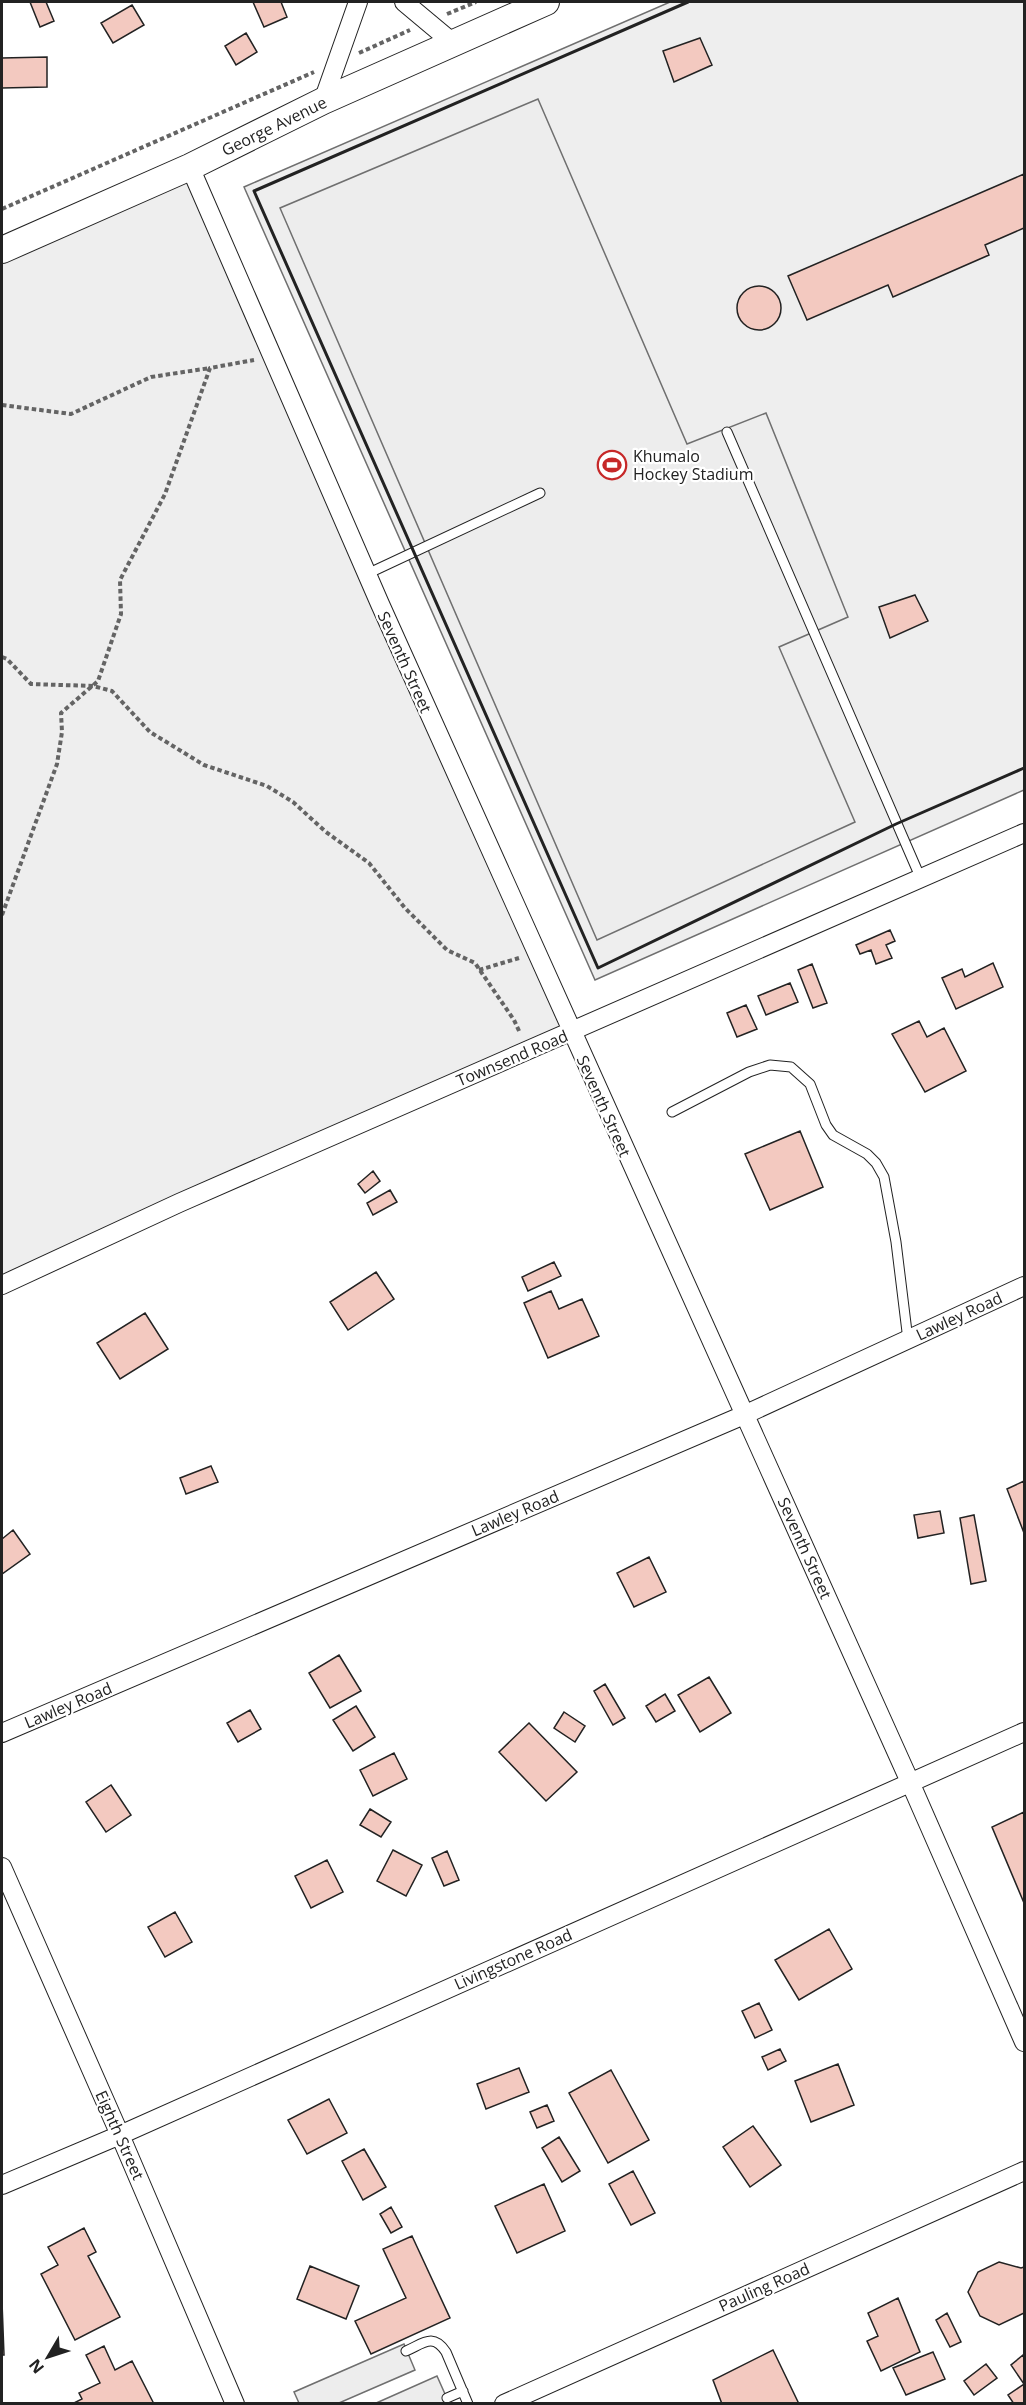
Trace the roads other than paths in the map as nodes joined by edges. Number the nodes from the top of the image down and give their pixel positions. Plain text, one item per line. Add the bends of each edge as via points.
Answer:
1 (358, 2) edge
2 (404, 2) edge
3 (546, 2) edge
4 (453, 43) junction
5 (323, 101) junction
6 (190, 167) junction
7 (3, 248) edge
8 (727, 432) dead end
9 (540, 493) dead end
10 (367, 574) junction
11 (1024, 833) edge
12 (921, 879) junction
13 (571, 1032) junction
14 (672, 1112) dead end
15 (2, 1285) edge
16 (1024, 1286) edge
17 (908, 1340) junction
18 (744, 1415) junction
19 (1024, 1732) edge
20 (2, 1733) edge
21 (910, 1782) junction
22 (2, 1867) edge
23 (1024, 2042) edge
24 (120, 2135) junction
25 (1024, 2171) edge
26 (2, 2185) edge
27 (406, 2350) dead end
28 (463, 2391) junction
29 (447, 2398) dead end
30 (235, 2403) edge
31 (468, 2403) edge
32 (504, 2403) edge

1 - 5 street
2 - 4 street
3 - 4 main road, George Avenue
4 - 5 main road, George Avenue
5 - 6 main road, George Avenue
6 - 7 main road, George Avenue
6 - 10 street, Seventh Street
8 - 12 lane
9 - 10 lane
10 - 13 street, Seventh Street
11 - 12 street, Townsend Road
12 - 13 street, Townsend Road
13 - 15 street, Townsend Road via 179,1203
13 - 18 street, Seventh Street
14 - 17 lane via 770,1065 791,1067 810,1084 833,1135 867,1154 884,1177
16 - 17 street, Lawley Road
17 - 18 street, Lawley Road
18 - 20 street, Lawley Road
18 - 21 street, Seventh Street
19 - 21 street, Livingstone Road
21 - 23 street, Seventh Street
21 - 24 street, Livingstone Road
22 - 24 street, Eighth Street
24 - 26 street, Livingstone Road
24 - 30 street, Eighth Street
25 - 32 street, Pauling Road
27 - 28 lane via 436,2340 446,2352
28 - 29 lane
28 - 31 lane

